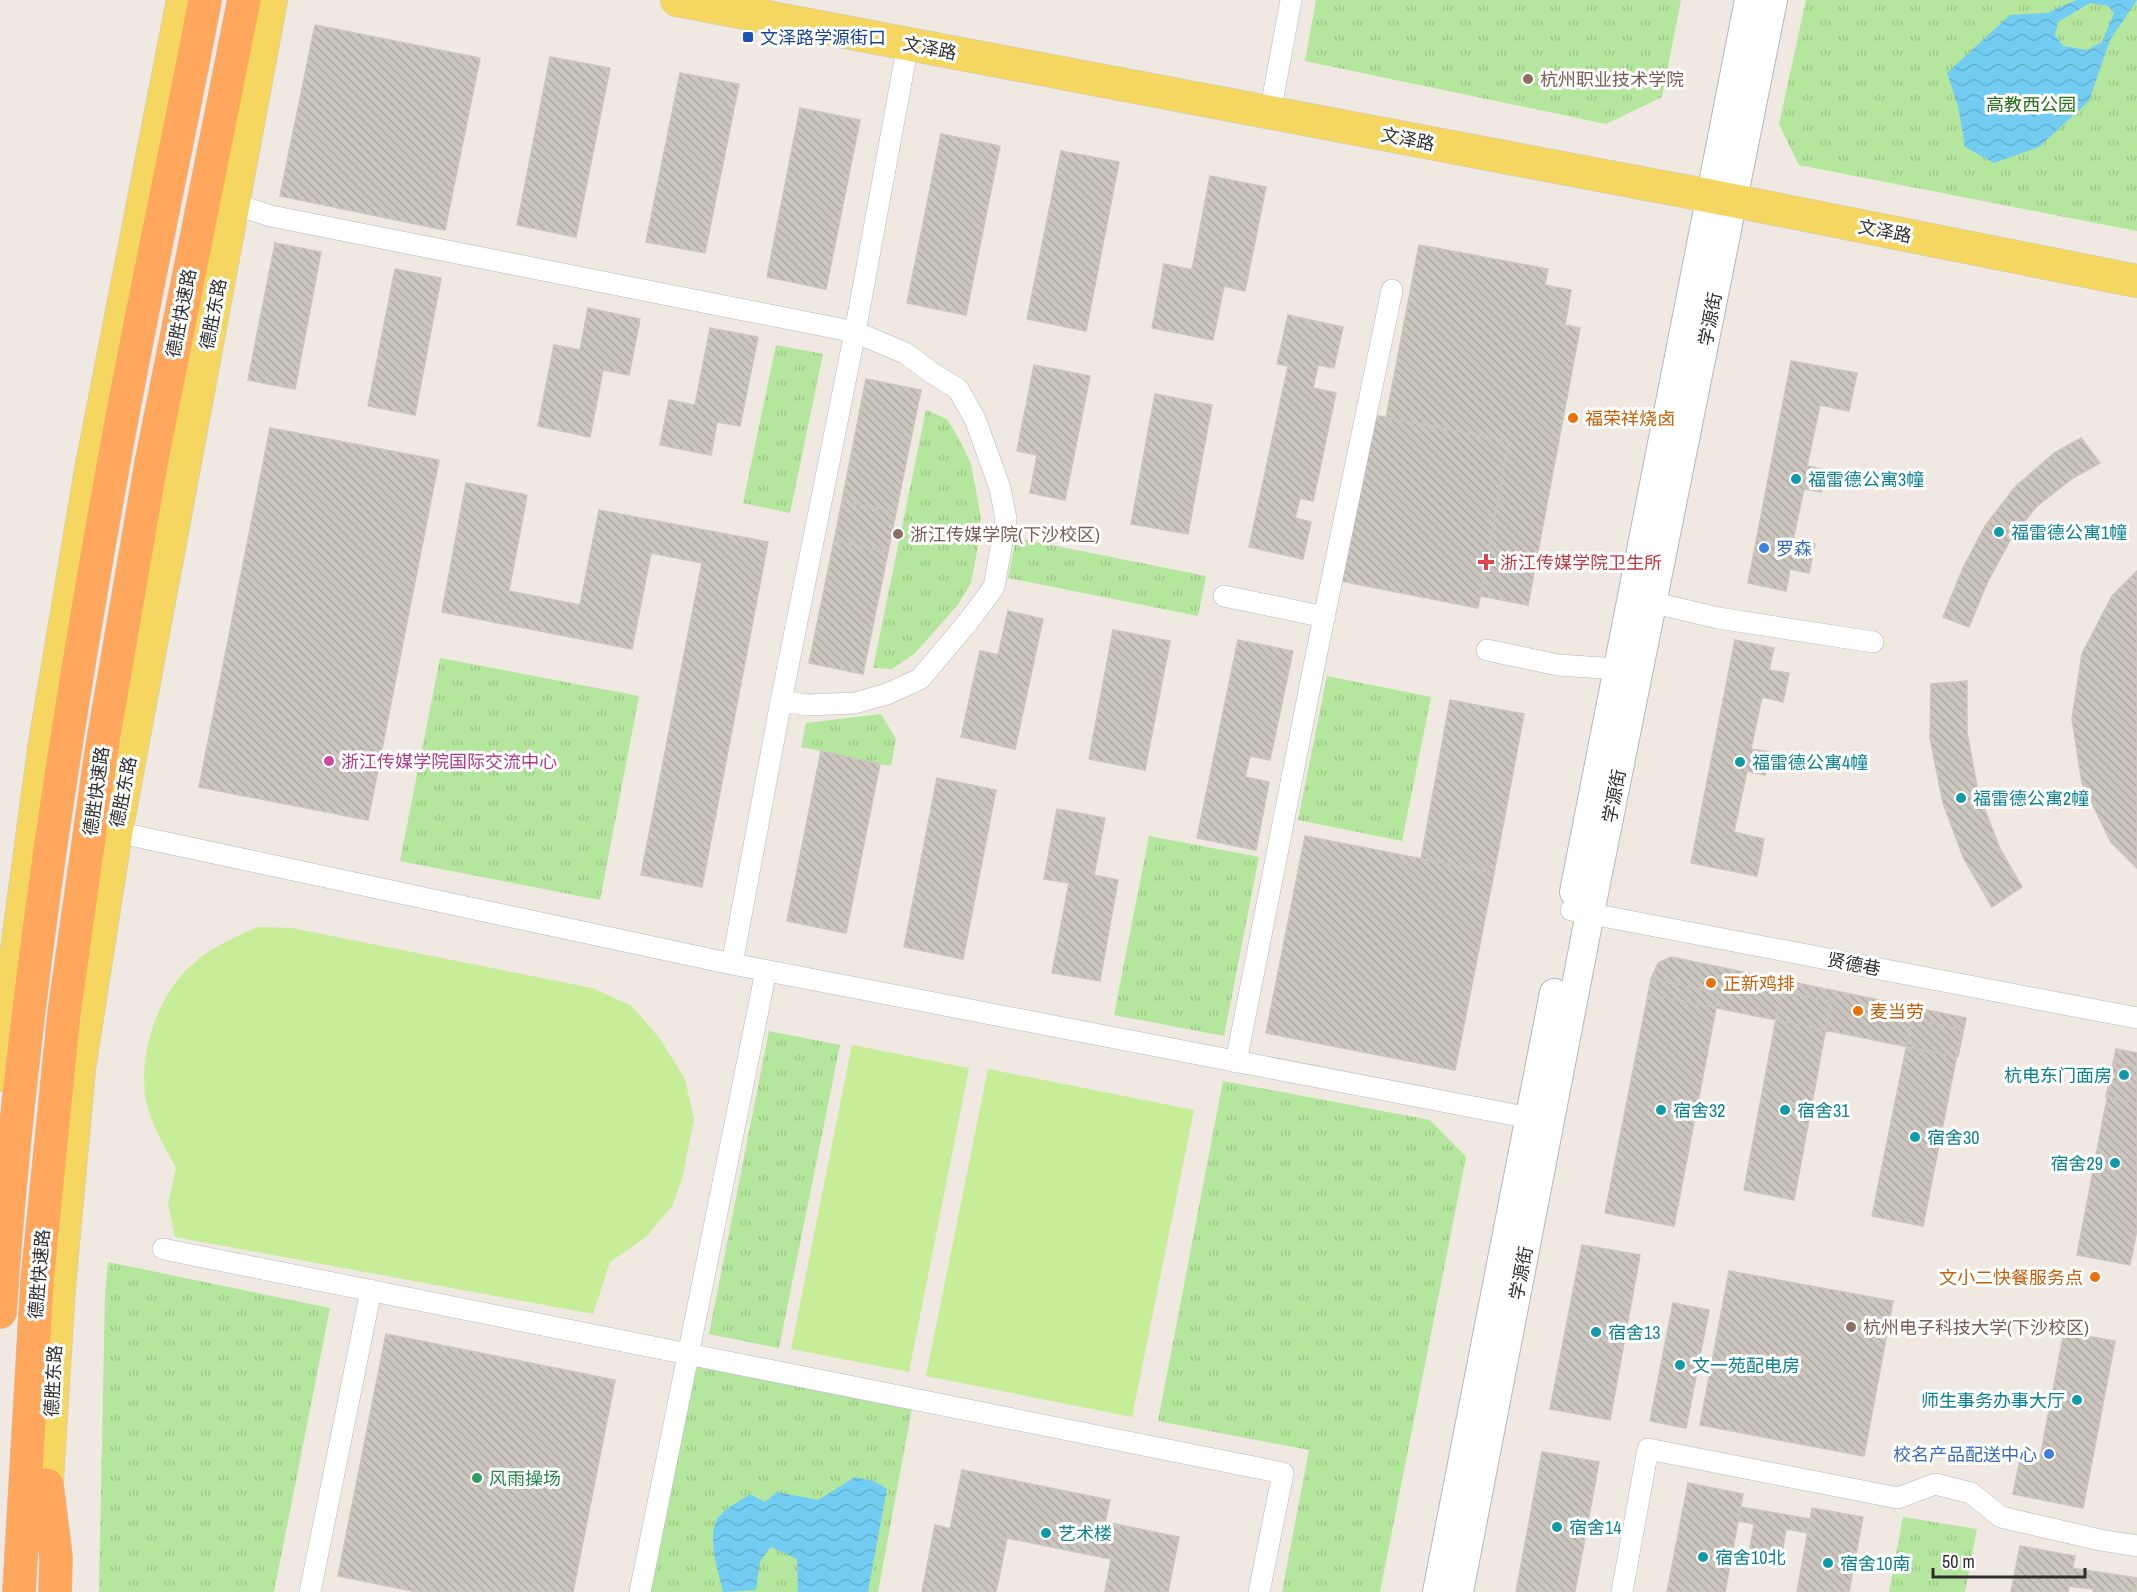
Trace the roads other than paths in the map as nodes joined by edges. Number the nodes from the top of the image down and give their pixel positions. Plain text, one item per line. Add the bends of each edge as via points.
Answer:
1 (183, 0) edge
2 (205, 0) edge
3 (244, 0) edge
4 (271, 0) edge
5 (677, 0) edge
6 (1291, 0) edge
7 (1749, 0) edge
8 (1773, 0) edge
9 (908, 44) junction
10 (1270, 113) junction
11 (1722, 198) junction
12 (234, 204) junction
13 (2137, 281) edge
14 (1392, 290) dead end
15 (855, 332) junction
16 (1224, 596) dead end
17 (1642, 600) junction
18 (1325, 617) junction
19 (1873, 642) dead end
20 (1487, 650) dead end
21 (1618, 669) junction
22 (781, 701) junction
23 (116, 832) junction
24 (1580, 911) junction
25 (732, 964) junction
26 (766, 971) junction
27 (2137, 1018) edge
28 (1236, 1062) junction
29 (0, 1075) edge
30 (1530, 1118) junction
31 (163, 1249) dead end
32 (371, 1290) junction
33 (0, 1312) edge
34 (688, 1353) junction
35 (47, 1485) junction
36 (2137, 1546) edge
37 (19, 1592) edge
38 (40, 1592) edge
39 (55, 1592) edge
40 (310, 1592) edge
41 (640, 1592) edge
42 (1259, 1592) edge
43 (1437, 1592) edge
44 (1459, 1592) edge
45 (1622, 1592) edge

1 - 29 main road via 90,470 44,749
2 - 33 highway, 德胜快速路 via 112,470 64,751 29,1003
3 - 37 highway, 德胜快速路 via 151,464 101,753 66,1003 37,1282
4 - 12 main road, 德胜东路
5 - 9 main road, 文泽路
6 - 10 street
7 - 11 main road, 学源街
8 - 11 main road, 学源街
9 - 10 main road, 文泽路
9 - 15 street
10 - 11 main road, 文泽路
11 - 13 main road, 文泽路
11 - 17 main road, 学源街
12 - 15 street via 271,216
12 - 23 main road, 德胜东路
14 - 18 street
15 - 22 street
15 - 22 street via 905,353 958,389 975,419 1000,488 1006,519 994,586 920,679 855,703 807,705
16 - 18 street
17 - 19 street via 1718,618
17 - 21 main road, 学源街
17 - 24 main road, 学源街
18 - 28 street
20 - 21 street via 1558,664
21 - 24 main road, 学源街
22 - 25 street
23 - 25 street
23 - 35 main road, 德胜东路 via 79,1069 58,1287
24 - 27 street, 贤德巷
24 - 30 main road, 学源街
24 - 44 main road, 学源街
25 - 26 street
26 - 28 street
26 - 34 street
28 - 30 street
30 - 43 main road, 学源街
31 - 32 street
32 - 34 street
32 - 40 street
34 - 41 street
34 - 42 street via 1283,1473
35 - 38 main road, 德胜东路
35 - 39 highway via 56,1557
36 - 45 street via 2001,1517 1971,1493 1935,1484 1898,1498 1648,1449

